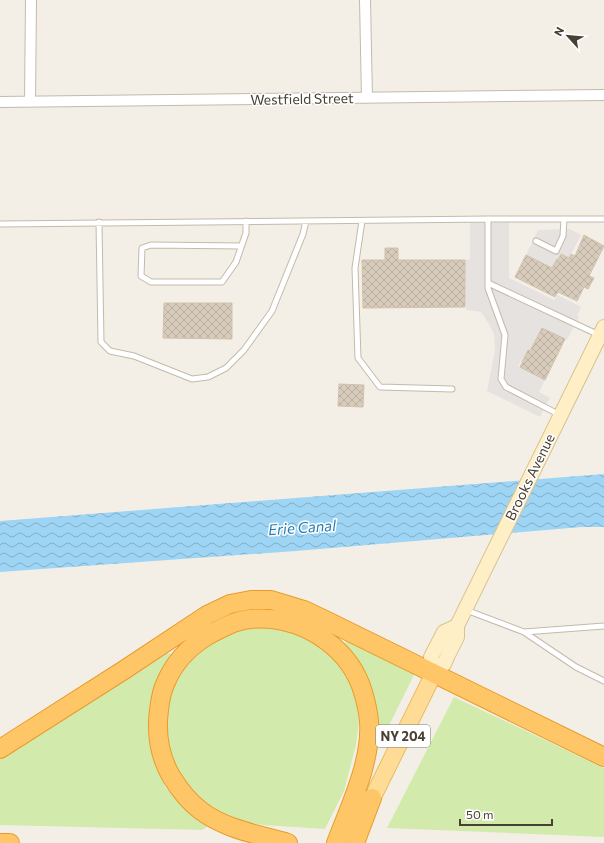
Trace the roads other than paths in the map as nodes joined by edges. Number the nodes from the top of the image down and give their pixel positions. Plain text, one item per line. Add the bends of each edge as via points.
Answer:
1 (31, 0) edge
2 (365, 0) edge
3 (604, 95) edge
4 (367, 98) junction
5 (0, 102) edge
6 (30, 102) junction
7 (488, 219) junction
8 (564, 219) junction
9 (604, 219) edge
10 (362, 220) junction
11 (306, 221) junction
12 (99, 222) junction
13 (246, 222) junction
14 (0, 224) edge
15 (536, 241) dead end
16 (242, 246) junction
17 (488, 283) junction
18 (602, 332) edge
19 (452, 389) dead end
20 (559, 419) junction
21 (465, 609) junction
22 (604, 626) edge
23 (524, 632) junction
24 (434, 671) junction
25 (604, 681) edge
26 (0, 749) edge
27 (604, 757) edge
28 (372, 798) junction
29 (0, 843) edge
30 (10, 843) edge
31 (288, 843) edge
32 (336, 843) edge
33 (350, 843) edge
34 (355, 843) edge

1 - 6 street
2 - 4 street
3 - 4 street, Westfield Street
4 - 6 street, Westfield Street
5 - 6 street, Westfield Street
7 - 8 lane
7 - 10 lane
7 - 17 lane
8 - 9 lane
8 - 15 lane via 563,236 556,251
10 - 11 lane
10 - 19 lane via 355,268 358,358 380,387
11 - 12 lane via 272,311 244,350 226,368 208,377 192,379 134,356 110,350 101,342
11 - 13 lane
12 - 13 lane
12 - 14 lane
13 - 16 lane
16 - 16 lane via 236,262 222,282 151,282 140,276 142,248 150,245
17 - 18 lane
17 - 20 lane via 505,335 501,379 506,387
18 - 20 main road, Brooks Avenue
20 - 21 main road, Brooks Avenue
21 - 23 lane
21 - 24 main road, Brooks Avenue via 457,626 457,637 444,664
22 - 23 lane
23 - 25 lane via 576,667
24 - 26 highway via 304,610 271,600 250,600 230,604 207,615
24 - 27 highway
24 - 28 main road, Brooks Avenue / NY 204
28 - 33 main road, Brooks Avenue / NY 204
28 - 34 highway
29 - 30 highway
31 - 32 highway via 233,827 200,810 178,787 163,759 158,736 160,700 175,666 187,651 202,640 218,630 249,619 287,622 321,637 340,652 355,672 360,684 369,721 369,737 361,776

